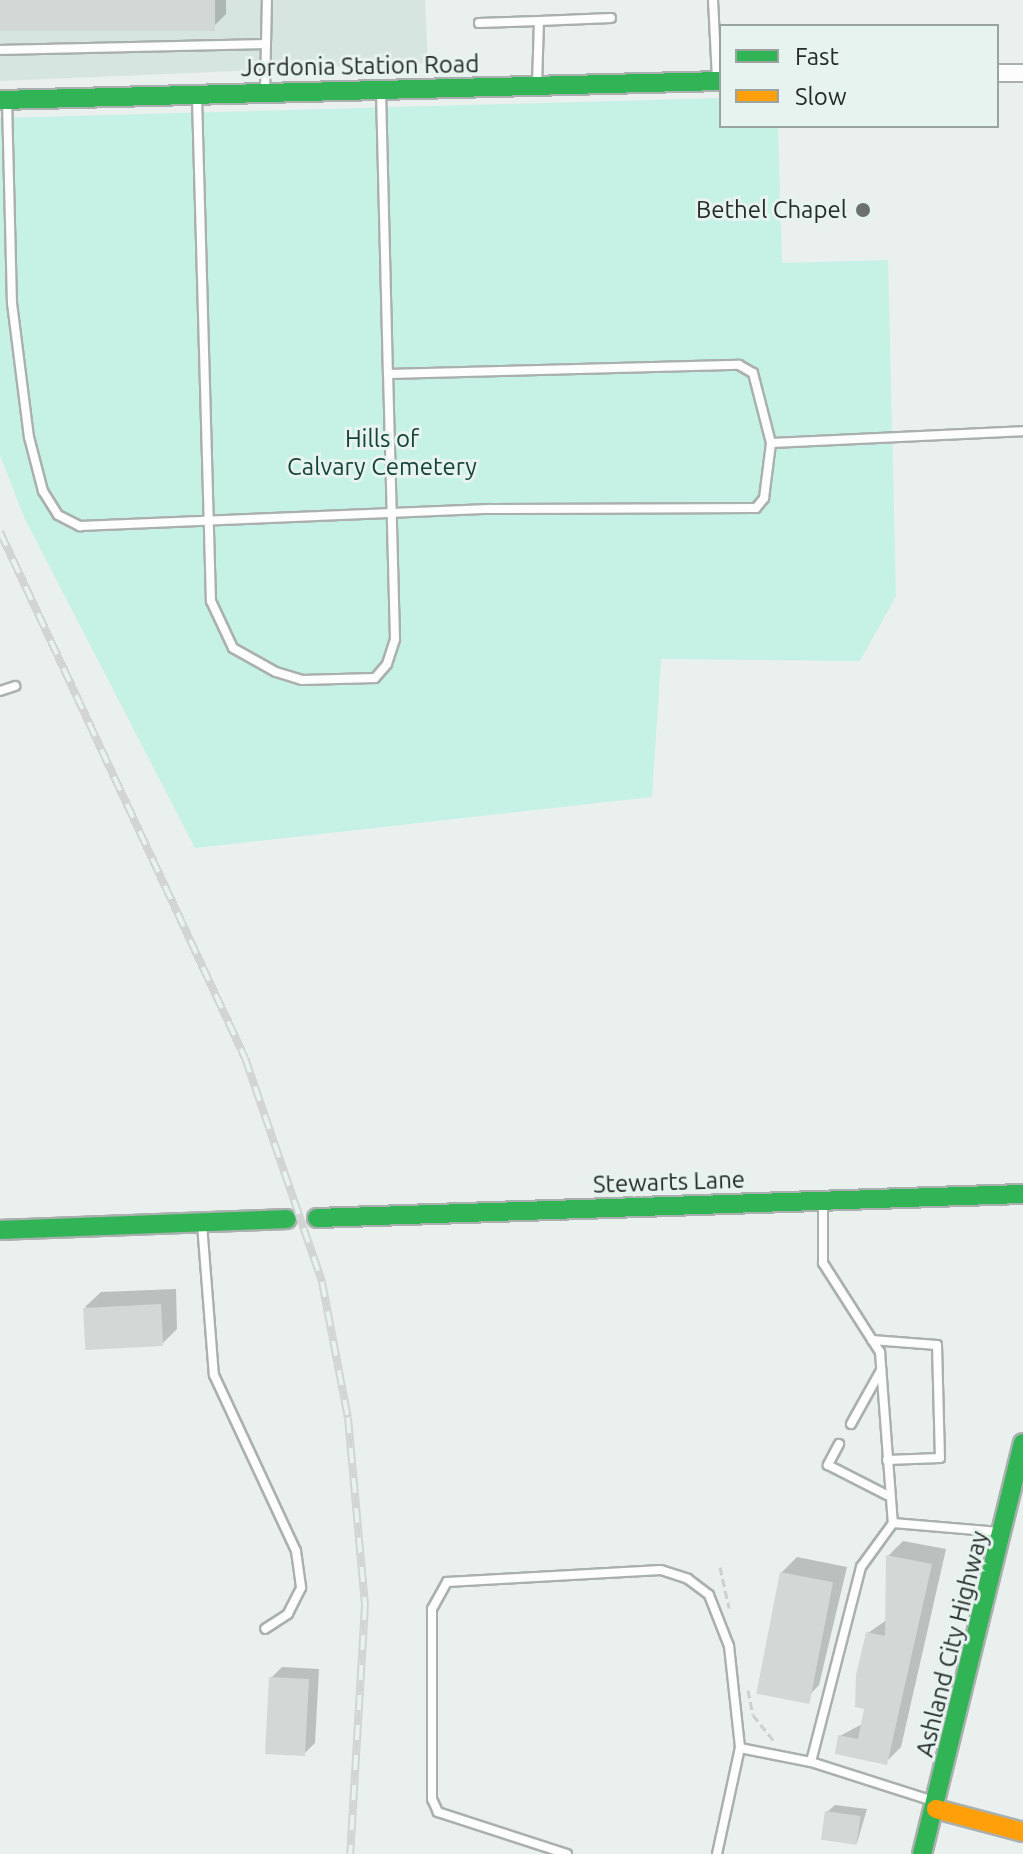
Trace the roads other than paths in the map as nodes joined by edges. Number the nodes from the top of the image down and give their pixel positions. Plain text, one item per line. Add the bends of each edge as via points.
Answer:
1 (267, 0) edge
2 (713, 0) edge
3 (611, 18) dead end
4 (539, 21) junction
5 (479, 23) dead end
6 (263, 44) junction
7 (0, 50) edge
8 (999, 73) edge
9 (1023, 73) edge
10 (719, 81) edge
11 (537, 85) junction
12 (381, 90) junction
13 (265, 93) junction
14 (197, 94) junction
15 (3, 100) edge
16 (388, 374) junction
17 (1023, 431) edge
18 (771, 443) junction
19 (392, 513) junction
20 (208, 518) junction
21 (15, 686) dead end
22 (0, 691) edge
23 (1023, 1194) edge
24 (823, 1200) junction
25 (317, 1218) dead end
26 (287, 1219) dead end
27 (202, 1223) junction
28 (0, 1230) edge
29 (872, 1340) junction
30 (881, 1369) junction
31 (851, 1424) dead end
32 (1023, 1443) edge
33 (839, 1444) dead end
34 (887, 1460) junction
35 (1020, 1468) edge
36 (887, 1495) junction
37 (893, 1523) junction
38 (1004, 1533) junction
39 (265, 1629) dead end
40 (740, 1748) junction
41 (811, 1762) junction
42 (936, 1806) junction
43 (1023, 1832) edge
44 (567, 1854) edge
45 (717, 1854) edge
46 (922, 1854) edge

1 - 6 lane
2 - 10 lane
3 - 4 lane
4 - 5 lane
4 - 11 lane
6 - 7 lane
6 - 13 lane
8 - 9 street
10 - 11 street, Jordonia Station Road
11 - 12 street, Jordonia Station Road
12 - 13 street, Jordonia Station Road
12 - 16 lane
13 - 14 street, Jordonia Station Road
14 - 15 street, Jordonia Station Road
14 - 20 lane
15 - 20 lane via 17,360 43,491 58,515 80,526
16 - 18 lane via 739,365 753,373
16 - 19 lane
17 - 18 lane
18 - 19 lane via 764,498 756,508
19 - 20 lane
19 - 20 lane via 395,639 387,664 375,678 302,680 233,648 219,630
21 - 22 lane
23 - 24 street, Stewarts Lane
24 - 25 street, Stewarts Lane
24 - 29 lane via 823,1263
26 - 27 street
27 - 28 street
27 - 39 lane via 214,1375 236,1432 256,1461 296,1551 301,1588 288,1614
29 - 30 lane
29 - 34 lane via 937,1345 940,1458
30 - 31 lane
30 - 34 lane
32 - 35 street, Ashland City Highway
33 - 36 lane via 828,1465
34 - 36 lane
35 - 38 street, Ashland City Highway
36 - 37 lane
37 - 38 lane
37 - 41 lane via 861,1567
38 - 42 street, Ashland City Highway
40 - 41 lane
40 - 44 lane via 729,1646 709,1595 688,1579 661,1570 447,1582 432,1609 432,1799 438,1812
40 - 45 lane
41 - 42 lane
42 - 43 street
42 - 46 street, Ashland City Highway

